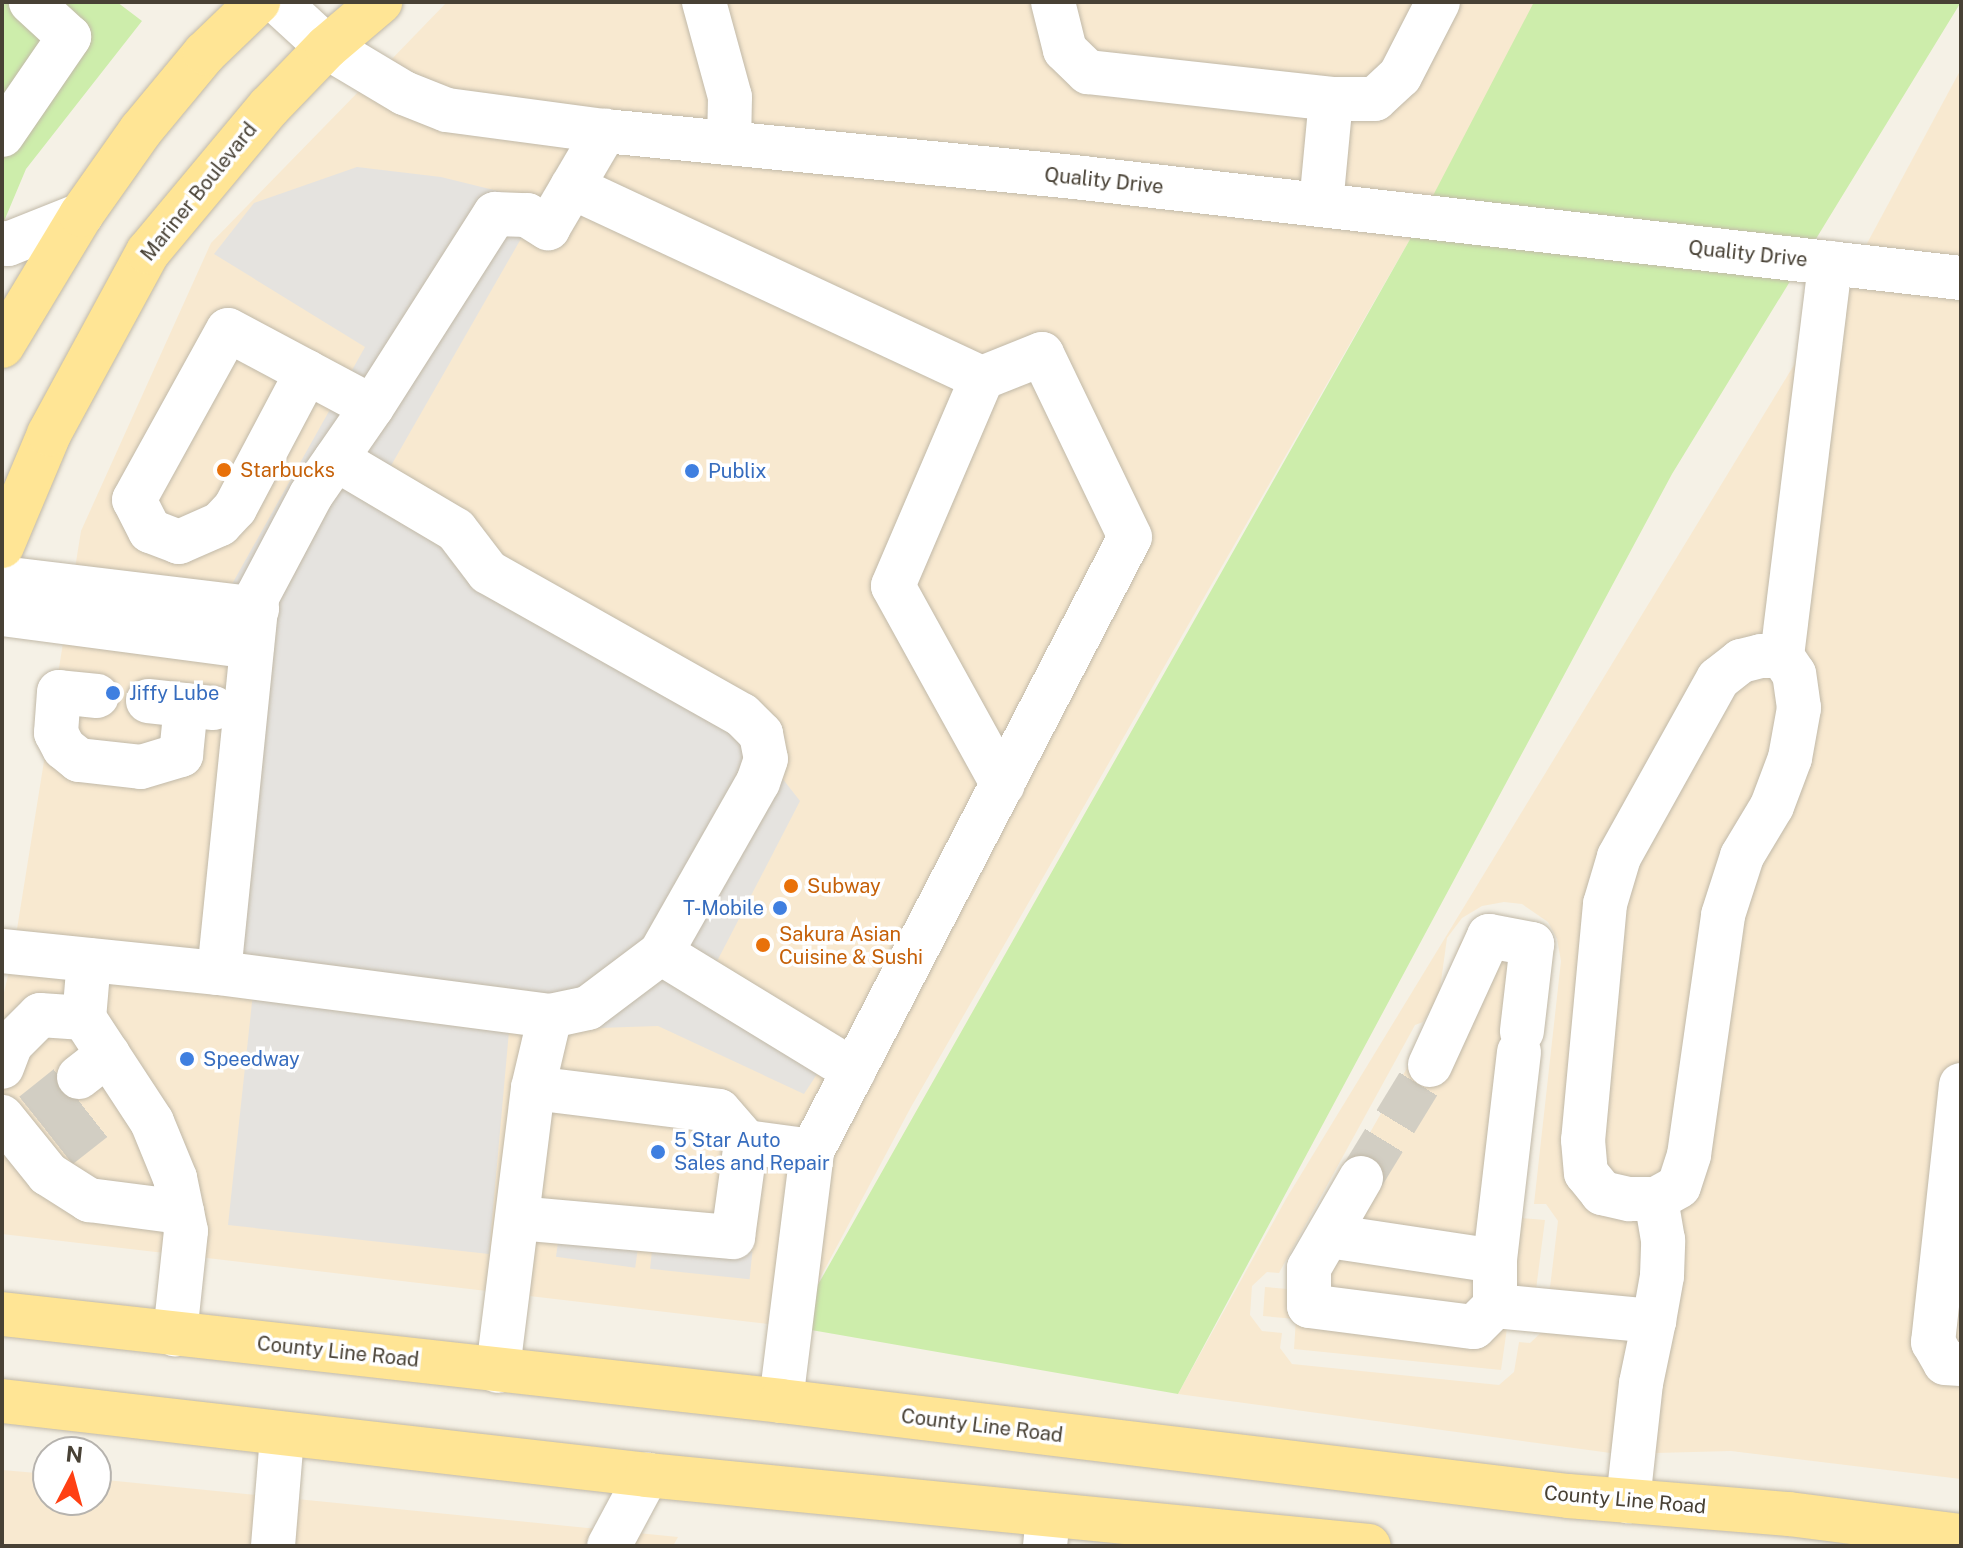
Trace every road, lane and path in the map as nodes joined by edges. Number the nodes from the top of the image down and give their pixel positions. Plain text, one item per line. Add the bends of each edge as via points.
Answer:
1 (31, 2) edge
2 (258, 2) edge
3 (278, 2) edge
4 (380, 2) edge
5 (704, 2) edge
6 (1053, 2) edge
7 (1438, 2) edge
8 (327, 47) junction
9 (1331, 99) junction
10 (605, 131) junction
11 (2, 135) edge
12 (729, 143) junction
13 (572, 187) junction
14 (1321, 205) junction
15 (81, 215) junction
16 (2, 243) edge
17 (1830, 263) junction
18 (1961, 278) edge
19 (2, 346) edge
20 (307, 372) junction
21 (982, 378) junction
22 (372, 407) junction
23 (336, 459) junction
24 (2, 546) edge
25 (2, 578) edge
26 (2, 614) edge
27 (254, 628) junction
28 (1782, 656) junction
29 (97, 696) dead end
30 (244, 711) junction
31 (1003, 785) junction
32 (2, 951) edge
33 (661, 953) junction
34 (89, 960) junction
35 (219, 973) junction
36 (550, 1016) junction
37 (84, 1018) junction
38 (1430, 1065) tunnel mouth
39 (2, 1067) edge
40 (854, 1071) junction
41 (1961, 1085) edge
42 (533, 1088) junction
43 (29, 1134) edge
44 (746, 1142) junction
45 (812, 1151) junction
46 (1361, 1178) tunnel mouth
47 (1656, 1199) junction
48 (182, 1212) junction
49 (518, 1218) junction
50 (1329, 1236) junction
51 (1495, 1261) junction
52 (1495, 1306) junction
53 (2, 1314) edge
54 (1654, 1321) junction
55 (175, 1334) junction
56 (1961, 1364) edge
57 (498, 1371) junction
58 (2, 1401) edge
59 (781, 1401) junction
60 (282, 1436) junction
61 (647, 1475) junction
62 (1628, 1501) junction
63 (1046, 1530) edge
64 (1961, 1536) edge
65 (273, 1546) edge
66 (609, 1546) edge
67 (1369, 1546) edge

1 - 11 street via 69,37
2 - 15 main road via 188,73
3 - 8 street, Quality Drive
4 - 8 main road, Mariner Boulevard
5 - 12 street via 730,97
6 - 9 street via 1065,50 1088,72
7 - 9 street via 1392,84 1375,99
8 - 10 street, Quality Drive via 404,93 447,110
8 - 24 main road, Mariner Boulevard via 269,107 148,252 49,434
9 - 14 street
10 - 12 street, Quality Drive
10 - 13 street
12 - 14 street, Quality Drive
13 - 21 street
13 - 22 street via 548,228 527,215 495,214
14 - 17 street, Quality Drive
15 - 16 street
15 - 19 main road
17 - 18 street, Quality Drive
17 - 28 street
20 - 20 street via 228,330 134,500 150,531 179,542 220,524 235,508
20 - 22 street
21 - 31 street via 893,586
21 - 31 street via 1042,354 1130,537
22 - 23 street
23 - 27 street via 257,597
23 - 33 street via 456,530 488,572 725,703 761,734 766,759 758,782
25 - 27 street
26 - 27 street
27 - 30 street
28 - 47 street via 1794,674 1799,708 1790,758 1772,806 1742,856 1723,915 1689,1155 1679,1186
28 - 47 street via 1741,661 1718,679 1619,857 1605,904 1583,1140 1586,1173 1602,1193
29 - 30 street via 59,692 56,733 79,760 141,767 181,755 167,703
30 - 35 street
31 - 40 street
32 - 34 street
33 - 36 street via 588,1008
33 - 40 street
34 - 35 street
34 - 37 street
35 - 36 street
36 - 42 street
37 - 39 street via 40,1015 11,1044
37 - 48 street via 93,1066 119,1101 152,1122 175,1178
38 - 51 street via 1489,936 1532,944
40 - 45 street
41 - 56 street via 1933,1342 1945,1363
42 - 44 street via 719,1111
42 - 49 street
43 - 48 street via 48,1174 89,1200
44 - 45 street
44 - 49 street via 733,1237
45 - 59 street
46 - 50 street
47 - 54 street via 1663,1240
48 - 55 street via 186,1231
49 - 57 street
50 - 51 street
50 - 52 street via 1309,1268 1309,1306 1474,1327
51 - 52 street
52 - 54 street
53 - 55 main road, County Line Road
54 - 62 street via 1641,1383
55 - 57 main road, County Line Road
57 - 59 main road, County Line Road
58 - 60 main road
59 - 62 main road, County Line Road
60 - 61 main road
60 - 65 street
61 - 63 main road
61 - 66 street
62 - 64 main road, County Line Road
63 - 67 main road

